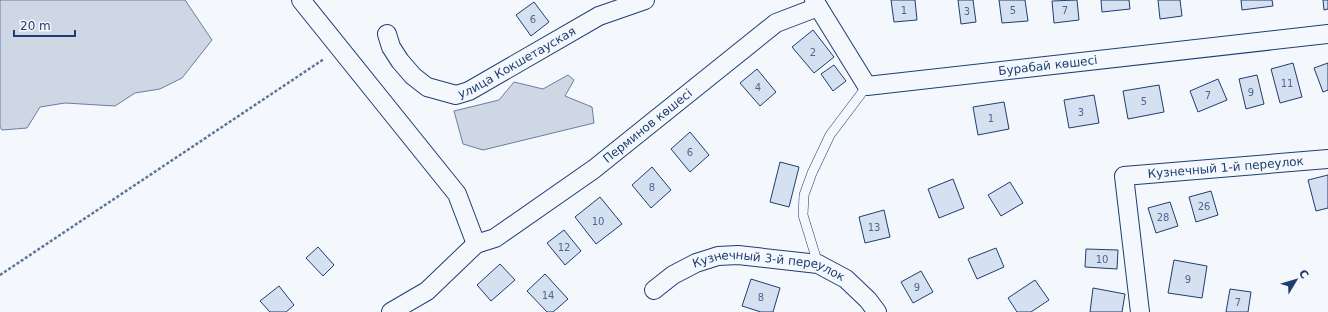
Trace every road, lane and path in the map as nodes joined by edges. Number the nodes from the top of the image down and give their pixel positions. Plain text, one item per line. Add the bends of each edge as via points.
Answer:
1 (302, 0) edge
2 (645, 0) edge
3 (816, 3) edge
4 (387, 34) dead end
5 (1328, 34) edge
6 (341, 48) junction
7 (867, 86) junction
8 (1328, 159) edge
9 (476, 244) junction
10 (818, 264) junction
11 (0, 275) edge
12 (654, 290) dead end
13 (391, 312) edge
14 (877, 312) edge
15 (1140, 312) edge

1 - 6 street
2 - 4 street, улица Кокшетауская via 599,16 469,91 456,95 427,86 412,76 391,47
3 - 7 street
3 - 9 street, Перминов көшесі via 776,23 594,169 495,238
5 - 7 street, Бурабай көшесі
6 - 9 street via 457,194
6 - 11 path
7 - 10 lane via 830,135 804,195 803,215
8 - 15 street, Кузнечный 1-й переулок via 1124,176
9 - 13 street, Перминов көшесі via 427,291
10 - 12 street, Кузнечный 3-й переулок via 738,255 718,256 696,263 673,275
10 - 14 street, Кузнечный 3-й переулок via 846,279

